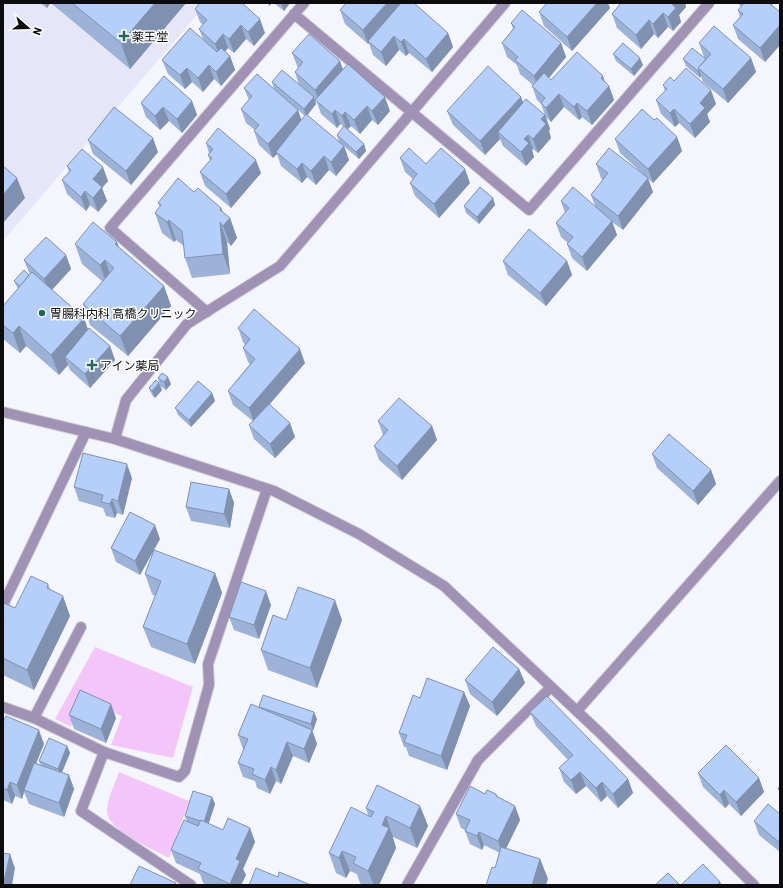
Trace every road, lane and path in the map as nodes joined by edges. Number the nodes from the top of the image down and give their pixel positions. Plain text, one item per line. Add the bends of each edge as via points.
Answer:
1 (304, 3) edge
2 (505, 3) edge
3 (709, 3) edge
4 (294, 14) junction
5 (411, 113) junction
6 (207, 312) junction
7 (3, 412) edge
8 (86, 432) junction
9 (115, 439) junction
10 (780, 481) edge
11 (267, 489) junction
12 (3, 605) edge
13 (81, 627) dead end
14 (551, 687) junction
15 (3, 707) edge
16 (577, 711) junction
17 (34, 718) junction
18 (104, 752) junction
19 (191, 885) edge
20 (407, 885) edge
21 (754, 885) edge

1 - 4 street
2 - 5 street
3 - 5 street via 529,210
4 - 5 street
4 - 6 street via 110,228
5 - 6 street via 280,266
6 - 9 street via 187,324 126,400
7 - 8 street
8 - 9 street
8 - 12 street
9 - 11 street
10 - 16 street
11 - 14 street via 359,534 444,586
11 - 18 street via 208,664 209,685 185,771 179,777
13 - 17 street
14 - 16 street
14 - 20 street via 478,760
15 - 17 street
16 - 21 street
17 - 18 street
18 - 19 street via 81,811

